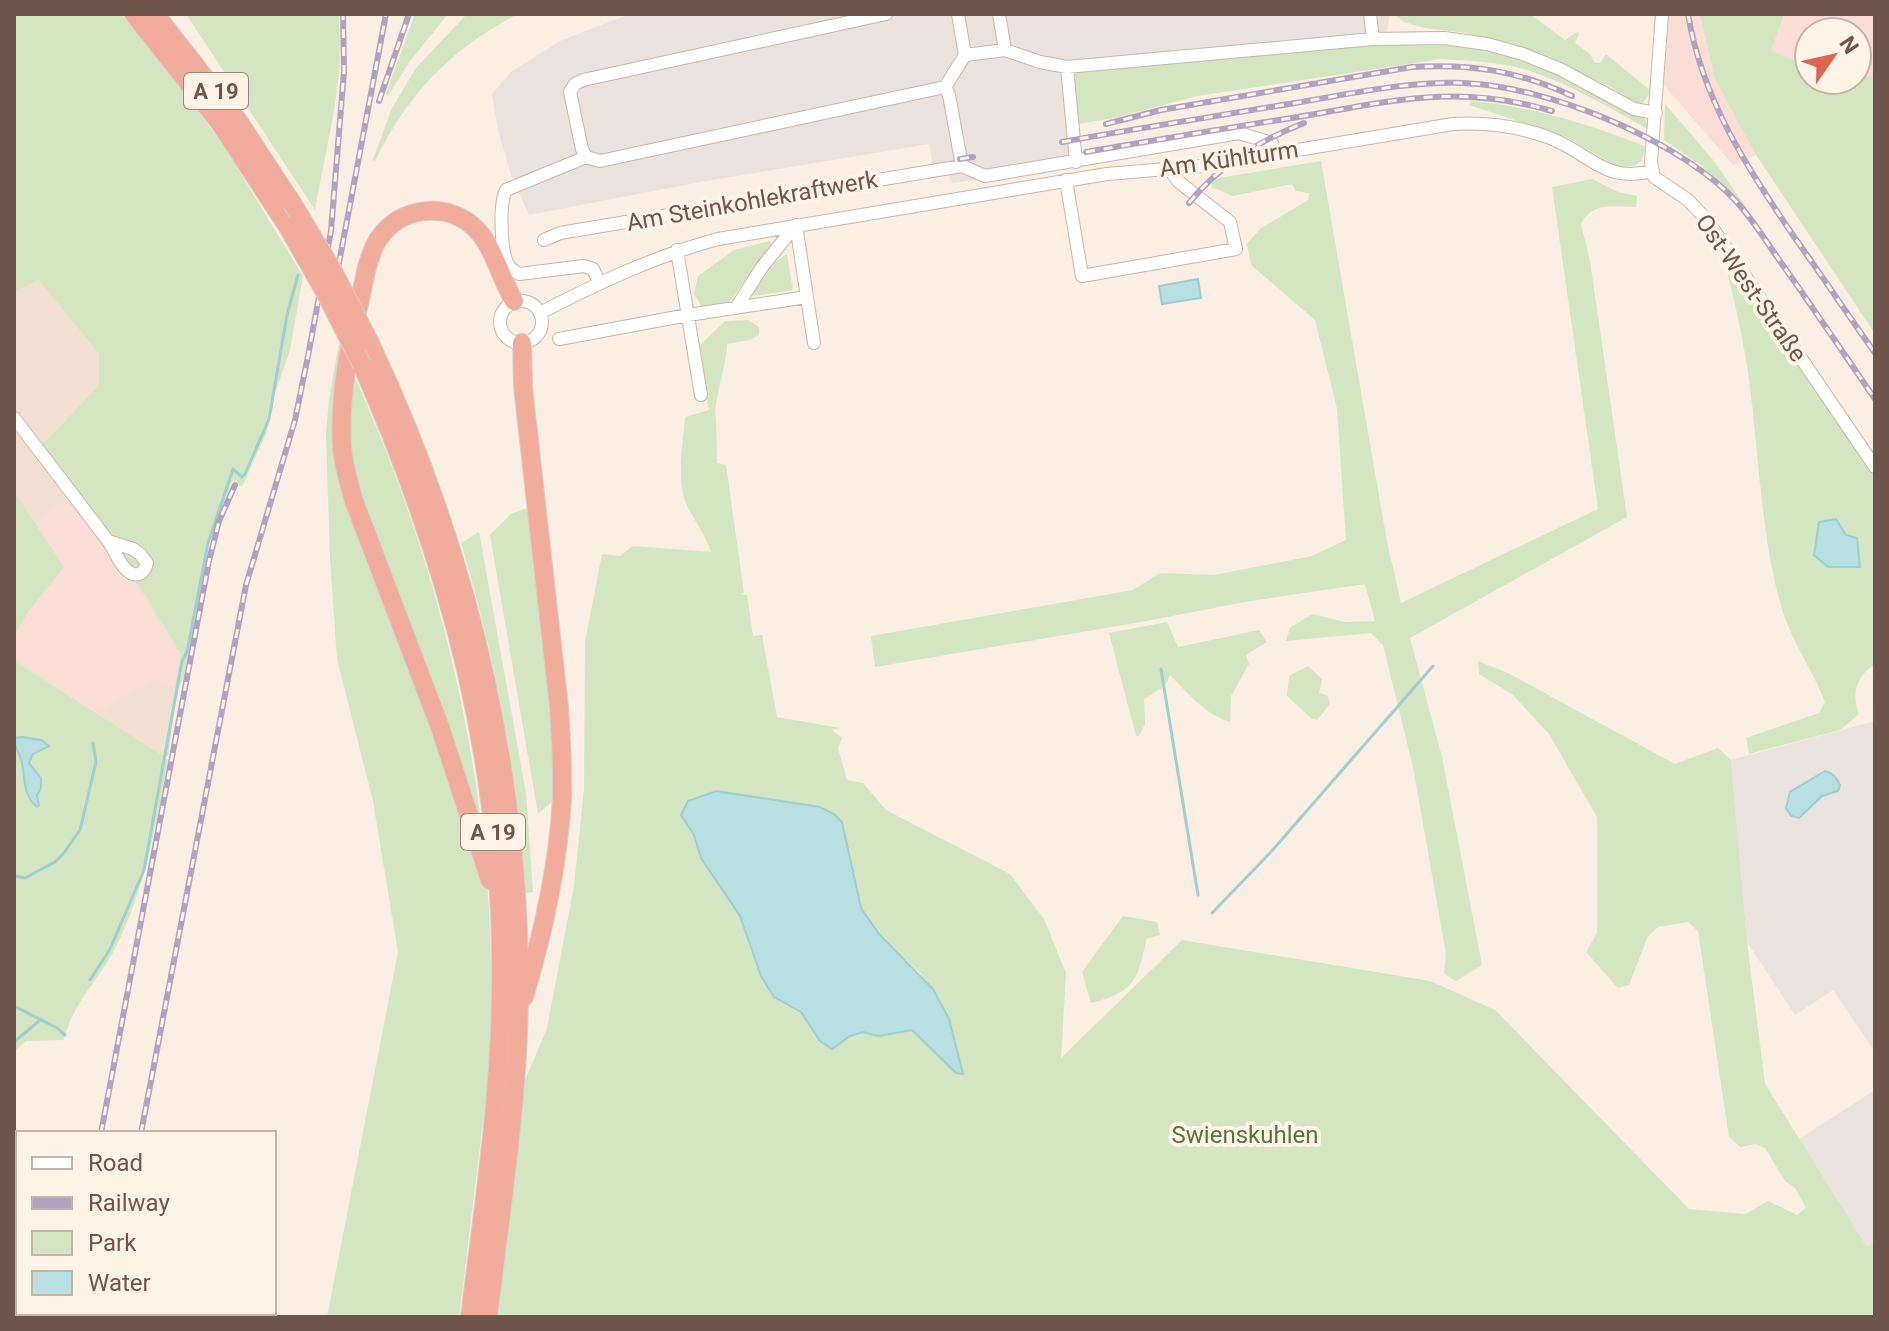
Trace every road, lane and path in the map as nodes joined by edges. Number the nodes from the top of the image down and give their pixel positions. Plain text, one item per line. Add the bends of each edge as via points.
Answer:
1 (134, 14) edge
2 (155, 14) edge
3 (886, 14) edge
4 (958, 14) edge
5 (999, 14) edge
6 (1370, 14) edge
7 (1662, 14) edge
8 (1373, 39) junction
9 (1005, 50) junction
10 (965, 55) junction
11 (1067, 67) junction
12 (945, 87) junction
13 (1656, 113) junction
14 (1275, 153) junction
15 (586, 157) junction
16 (1076, 162) junction
17 (962, 166) junction
18 (1169, 169) junction
19 (1651, 171) junction
20 (1066, 180) junction
21 (796, 225) junction
22 (544, 240) dead end
23 (677, 250) junction
24 (599, 282) junction
25 (807, 297) junction
26 (514, 301) junction
27 (736, 308) junction
28 (540, 313) junction
29 (688, 315) junction
30 (559, 339) dead end
31 (522, 343) junction
32 (814, 343) dead end
33 (701, 395) dead end
34 (14, 418) edge
35 (1875, 467) edge
36 (108, 541) dead end
37 (501, 917) junction
38 (518, 1015) junction
39 (470, 1317) edge
40 (488, 1317) edge

1 - 37 highway, A 19, bridge via 220,123 288,227 362,365 418,502 461,644 482,746
2 - 38 highway, A 19, bridge via 229,108 292,203 370,343 415,444 459,571 502,763 516,899
3 - 15 street via 583,80 570,92
4 - 10 street
5 - 9 street
6 - 8 street
7 - 13 street
8 - 11 street
8 - 13 street via 1487,44 1535,59 1634,109
9 - 10 street
9 - 11 street
10 - 12 street
11 - 16 street
12 - 15 street via 600,161
12 - 17 street
13 - 19 street
14 - 16 street, Am Steinkohlekraftwerk via 1272,143 1239,133
14 - 18 street, Am Kühlturm
14 - 19 street, Am Kühlturm via 1474,123 1549,137 1615,174
15 - 24 street via 506,190 501,205 506,260 519,274 584,266 593,269
16 - 17 street, Am Steinkohlekraftwerk via 985,176
17 - 22 street, Am Steinkohlekraftwerk via 560,233
18 - 20 street, Am Kühlturm
18 - 20 street via 1230,222 1236,249 1082,276
19 - 35 street, Ost-West-Straße via 1707,220
20 - 21 street, Am Kühlturm
21 - 23 street, Am Kühlturm
21 - 25 street
21 - 27 street
23 - 24 street, Am Kühlturm
23 - 29 street
24 - 28 street, Am Kühlturm
25 - 27 street
25 - 32 street
26 - 28 street via 526,301
26 - 31 street via 500,315 500,328 509,340
26 - 37 highway via 486,242 462,217 428,210 396,221 373,248 367,267 341,425 354,501 440,727
27 - 29 street
28 - 31 street via 539,333
29 - 30 street
29 - 33 street
31 - 38 highway via 559,707 562,799 543,921
34 - 36 street
37 - 39 highway, A 19 via 497,1075
38 - 40 highway, A 19 via 512,1116

